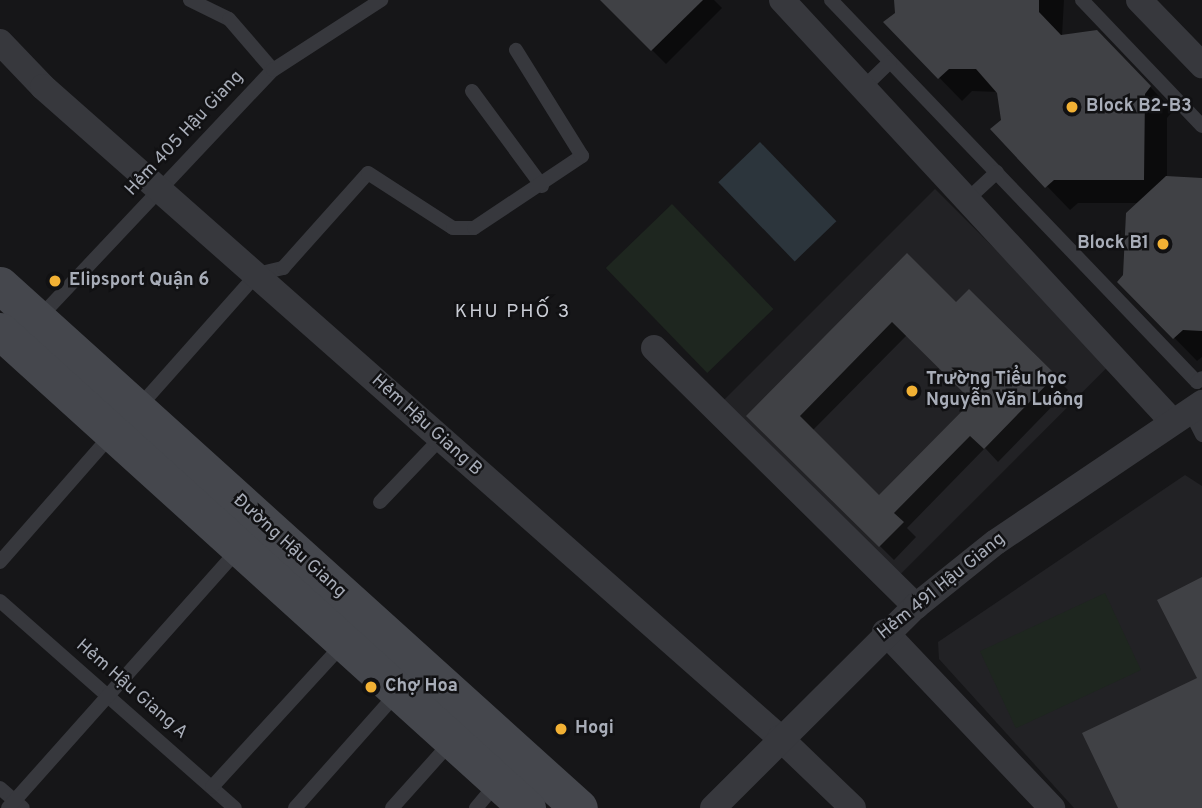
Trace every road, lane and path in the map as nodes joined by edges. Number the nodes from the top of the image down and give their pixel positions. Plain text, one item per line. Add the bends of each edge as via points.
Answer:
1 (190, 0) edge
2 (381, 0) edge
3 (782, 0) edge
4 (831, 0) edge
5 (1082, 0) edge
6 (1139, 0) edge
7 (0, 42) edge
8 (516, 50) dead end
9 (890, 62) junction
10 (1202, 65) edge
11 (273, 70) junction
12 (863, 87) junction
13 (472, 91) dead end
14 (1202, 127) edge
15 (997, 172) junction
16 (542, 186) junction
17 (158, 190) junction
18 (969, 198) junction
19 (257, 274) junction
20 (0, 285) edge
21 (15, 337) edge
22 (654, 348) dead end
23 (1202, 378) edge
24 (1188, 411) edge
25 (125, 421) junction
26 (1202, 435) edge
27 (440, 439) junction
28 (380, 502) dead end
29 (241, 548) junction
30 (0, 562) edge
31 (0, 601) edge
32 (916, 606) junction
33 (885, 632) junction
34 (344, 643) junction
35 (398, 691) junction
36 (109, 696) junction
37 (780, 738) junction
38 (452, 741) junction
39 (0, 788) edge
40 (212, 788) junction
41 (487, 795) edge
42 (15, 806) edge
43 (235, 808) edge
44 (295, 808) edge
45 (392, 808) edge
46 (527, 808) edge
47 (579, 808) edge
48 (713, 808) edge
49 (853, 808) edge
50 (1052, 808) edge

1 - 11 lane via 229,19
2 - 11 lane, Hẻm 405 Hậu Giang
3 - 12 street
4 - 9 lane
5 - 14 lane
6 - 10 street
7 - 17 street, Hẻm Hậu Giang B
8 - 16 lane via 582,156
9 - 12 lane
9 - 15 lane
11 - 17 lane, Hẻm 405 Hậu Giang
12 - 18 street
13 - 16 lane
15 - 18 lane
15 - 23 lane via 1197,382
16 - 19 lane via 474,228 453,228 368,173 283,268
17 - 19 street, Hẻm Hậu Giang B
17 - 21 lane, Hẻm 405 Hậu Giang
18 - 24 street
19 - 25 lane
19 - 27 street, Hẻm Hậu Giang B
20 - 21 main road, Đường Hậu Giang
21 - 25 main road, Đường Hậu Giang
22 - 32 street
24 - 26 lane
24 - 32 street, Hẻm 491 Hậu Giang via 996,542
25 - 29 main road, Đường Hậu Giang
25 - 30 lane
25 - 47 main road, Đường Hậu Giang
27 - 28 lane
27 - 37 street, Hẻm Hậu Giang B
29 - 34 main road, Đường Hậu Giang
29 - 36 lane
31 - 36 lane, Hẻm Hậu Giang A
32 - 33 street, Hẻm 491 Hậu Giang
33 - 37 street, Hẻm 491 Hậu Giang
33 - 50 street
34 - 35 main road, Đường Hậu Giang
34 - 40 lane
35 - 38 main road, Đường Hậu Giang
35 - 44 lane
36 - 40 lane, Hẻm Hậu Giang A
36 - 42 lane
37 - 48 street, Hẻm 491 Hậu Giang
37 - 49 street, Hẻm Hậu Giang B
38 - 41 main road, Đường Hậu Giang
38 - 45 lane
39 - 42 lane
40 - 43 lane, Hẻm Hậu Giang A
41 - 46 main road, Đường Hậu Giang

